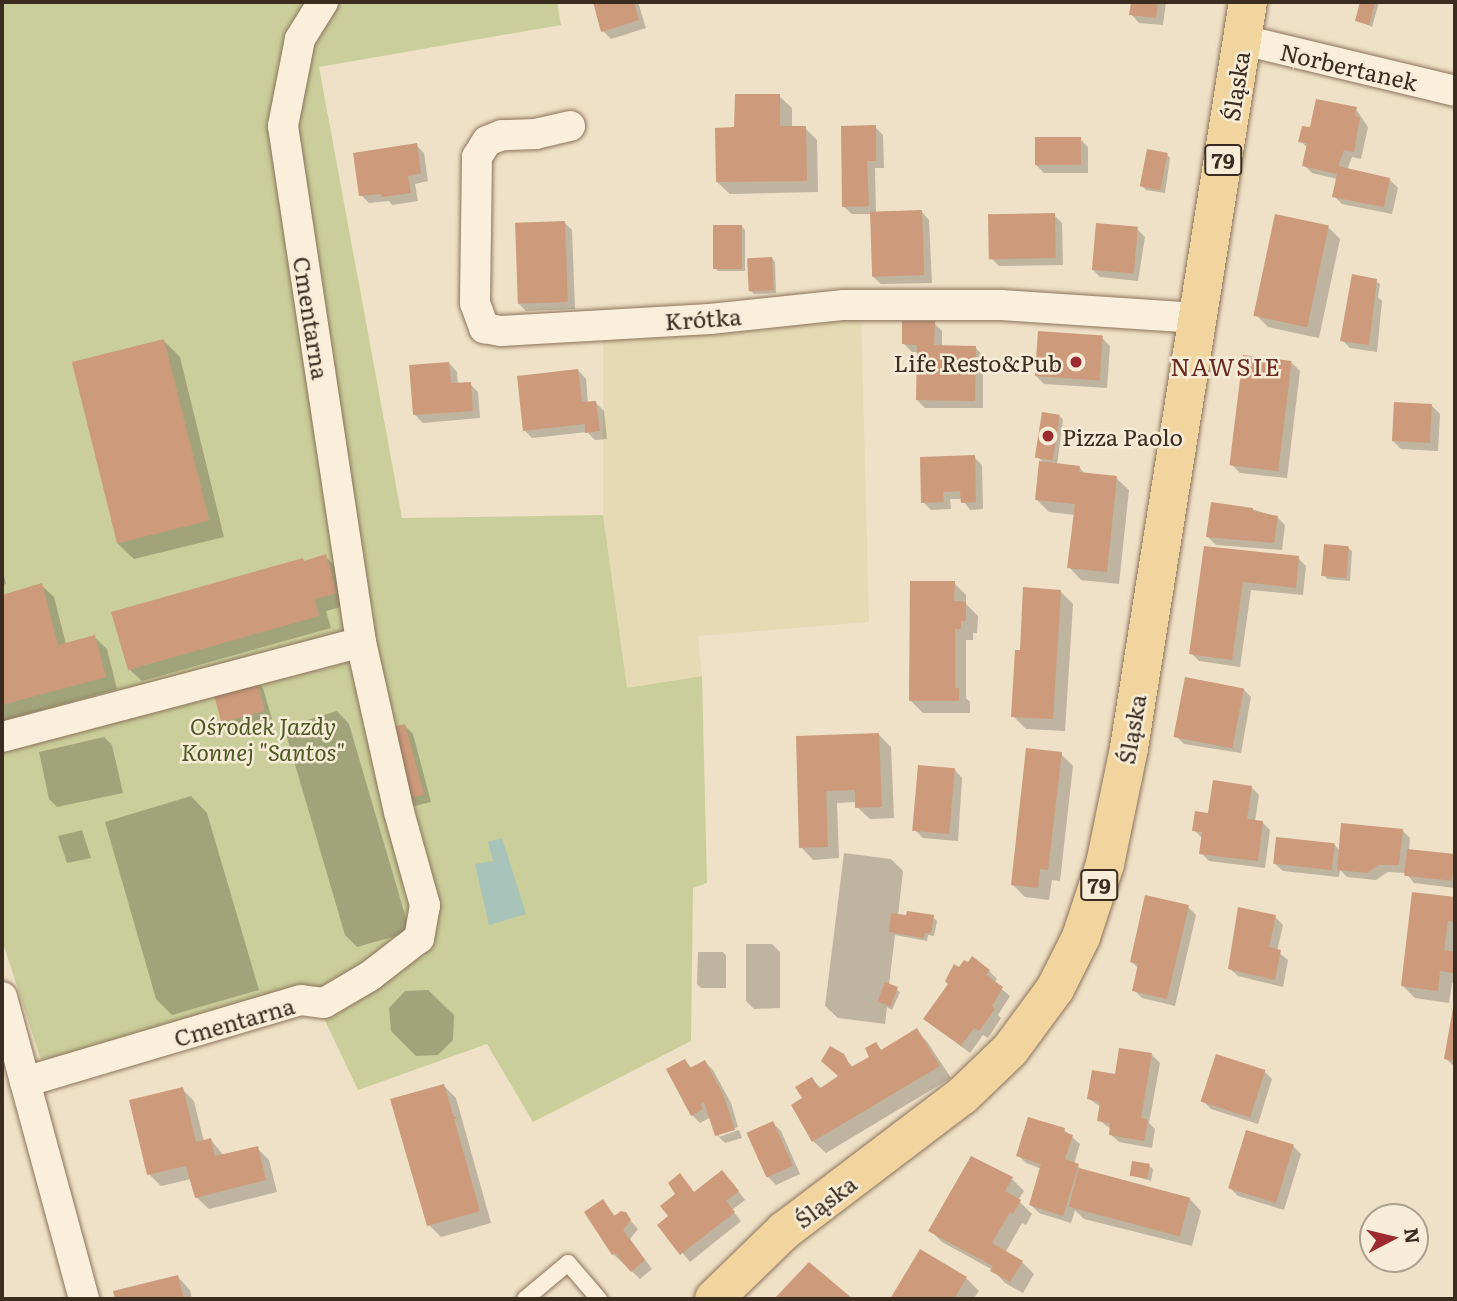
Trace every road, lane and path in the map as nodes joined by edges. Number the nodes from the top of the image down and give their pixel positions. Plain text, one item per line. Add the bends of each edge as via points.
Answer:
1 (323, 2) edge
2 (1248, 2) edge
3 (1243, 40) junction
4 (1455, 91) edge
5 (570, 126) dead end
6 (1198, 318) junction
7 (361, 642) junction
8 (2, 737) edge
9 (2, 998) edge
10 (25, 1082) junction
11 (84, 1299) edge
12 (525, 1299) edge
13 (599, 1299) edge
14 (714, 1299) edge

1 - 7 street, Cmentarna via 300,39 283,126
2 - 3 main road, Śląska / 79
3 - 4 street, Norbertanek
3 - 6 main road, Śląska / 79
5 - 6 street, Krótka via 502,135 486,141 477,157 475,303 484,328 501,331 710,319 844,304 1000,305
6 - 14 main road, Śląska / 79 via 1129,748 1094,901 1070,960 1028,1029 962,1097 784,1231
7 - 8 street
7 - 10 street, Cmentarna via 425,905 419,938 370,976 324,1003 301,1000
9 - 10 street
10 - 11 street
12 - 13 lane via 568,1263

